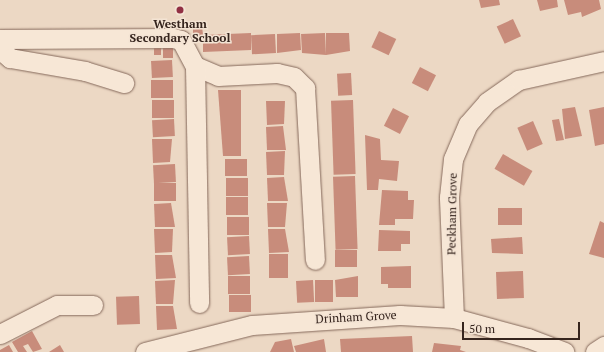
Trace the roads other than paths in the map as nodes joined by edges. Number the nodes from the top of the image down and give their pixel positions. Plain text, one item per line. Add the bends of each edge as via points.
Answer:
1 (2, 38) edge
2 (604, 61) edge
3 (195, 66) junction
4 (124, 83) dead end
5 (315, 260) dead end
6 (199, 303) dead end
7 (93, 305) dead end
8 (454, 318) junction
9 (0, 334) edge
10 (604, 346) edge
11 (145, 352) edge
12 (564, 352) edge
13 (595, 352) edge

1 - 3 street via 173,38 181,40
1 - 4 street via 4,53 10,58 85,71
2 - 8 street, Peckham Grove via 519,80 487,102 468,124 453,159 449,197
3 - 5 street via 218,76 285,74 305,88
3 - 6 street
7 - 9 street via 57,305
8 - 11 street, Drinham Grove via 400,315 297,320 252,325
8 - 12 street, Drinham Grove via 528,338
10 - 13 street

